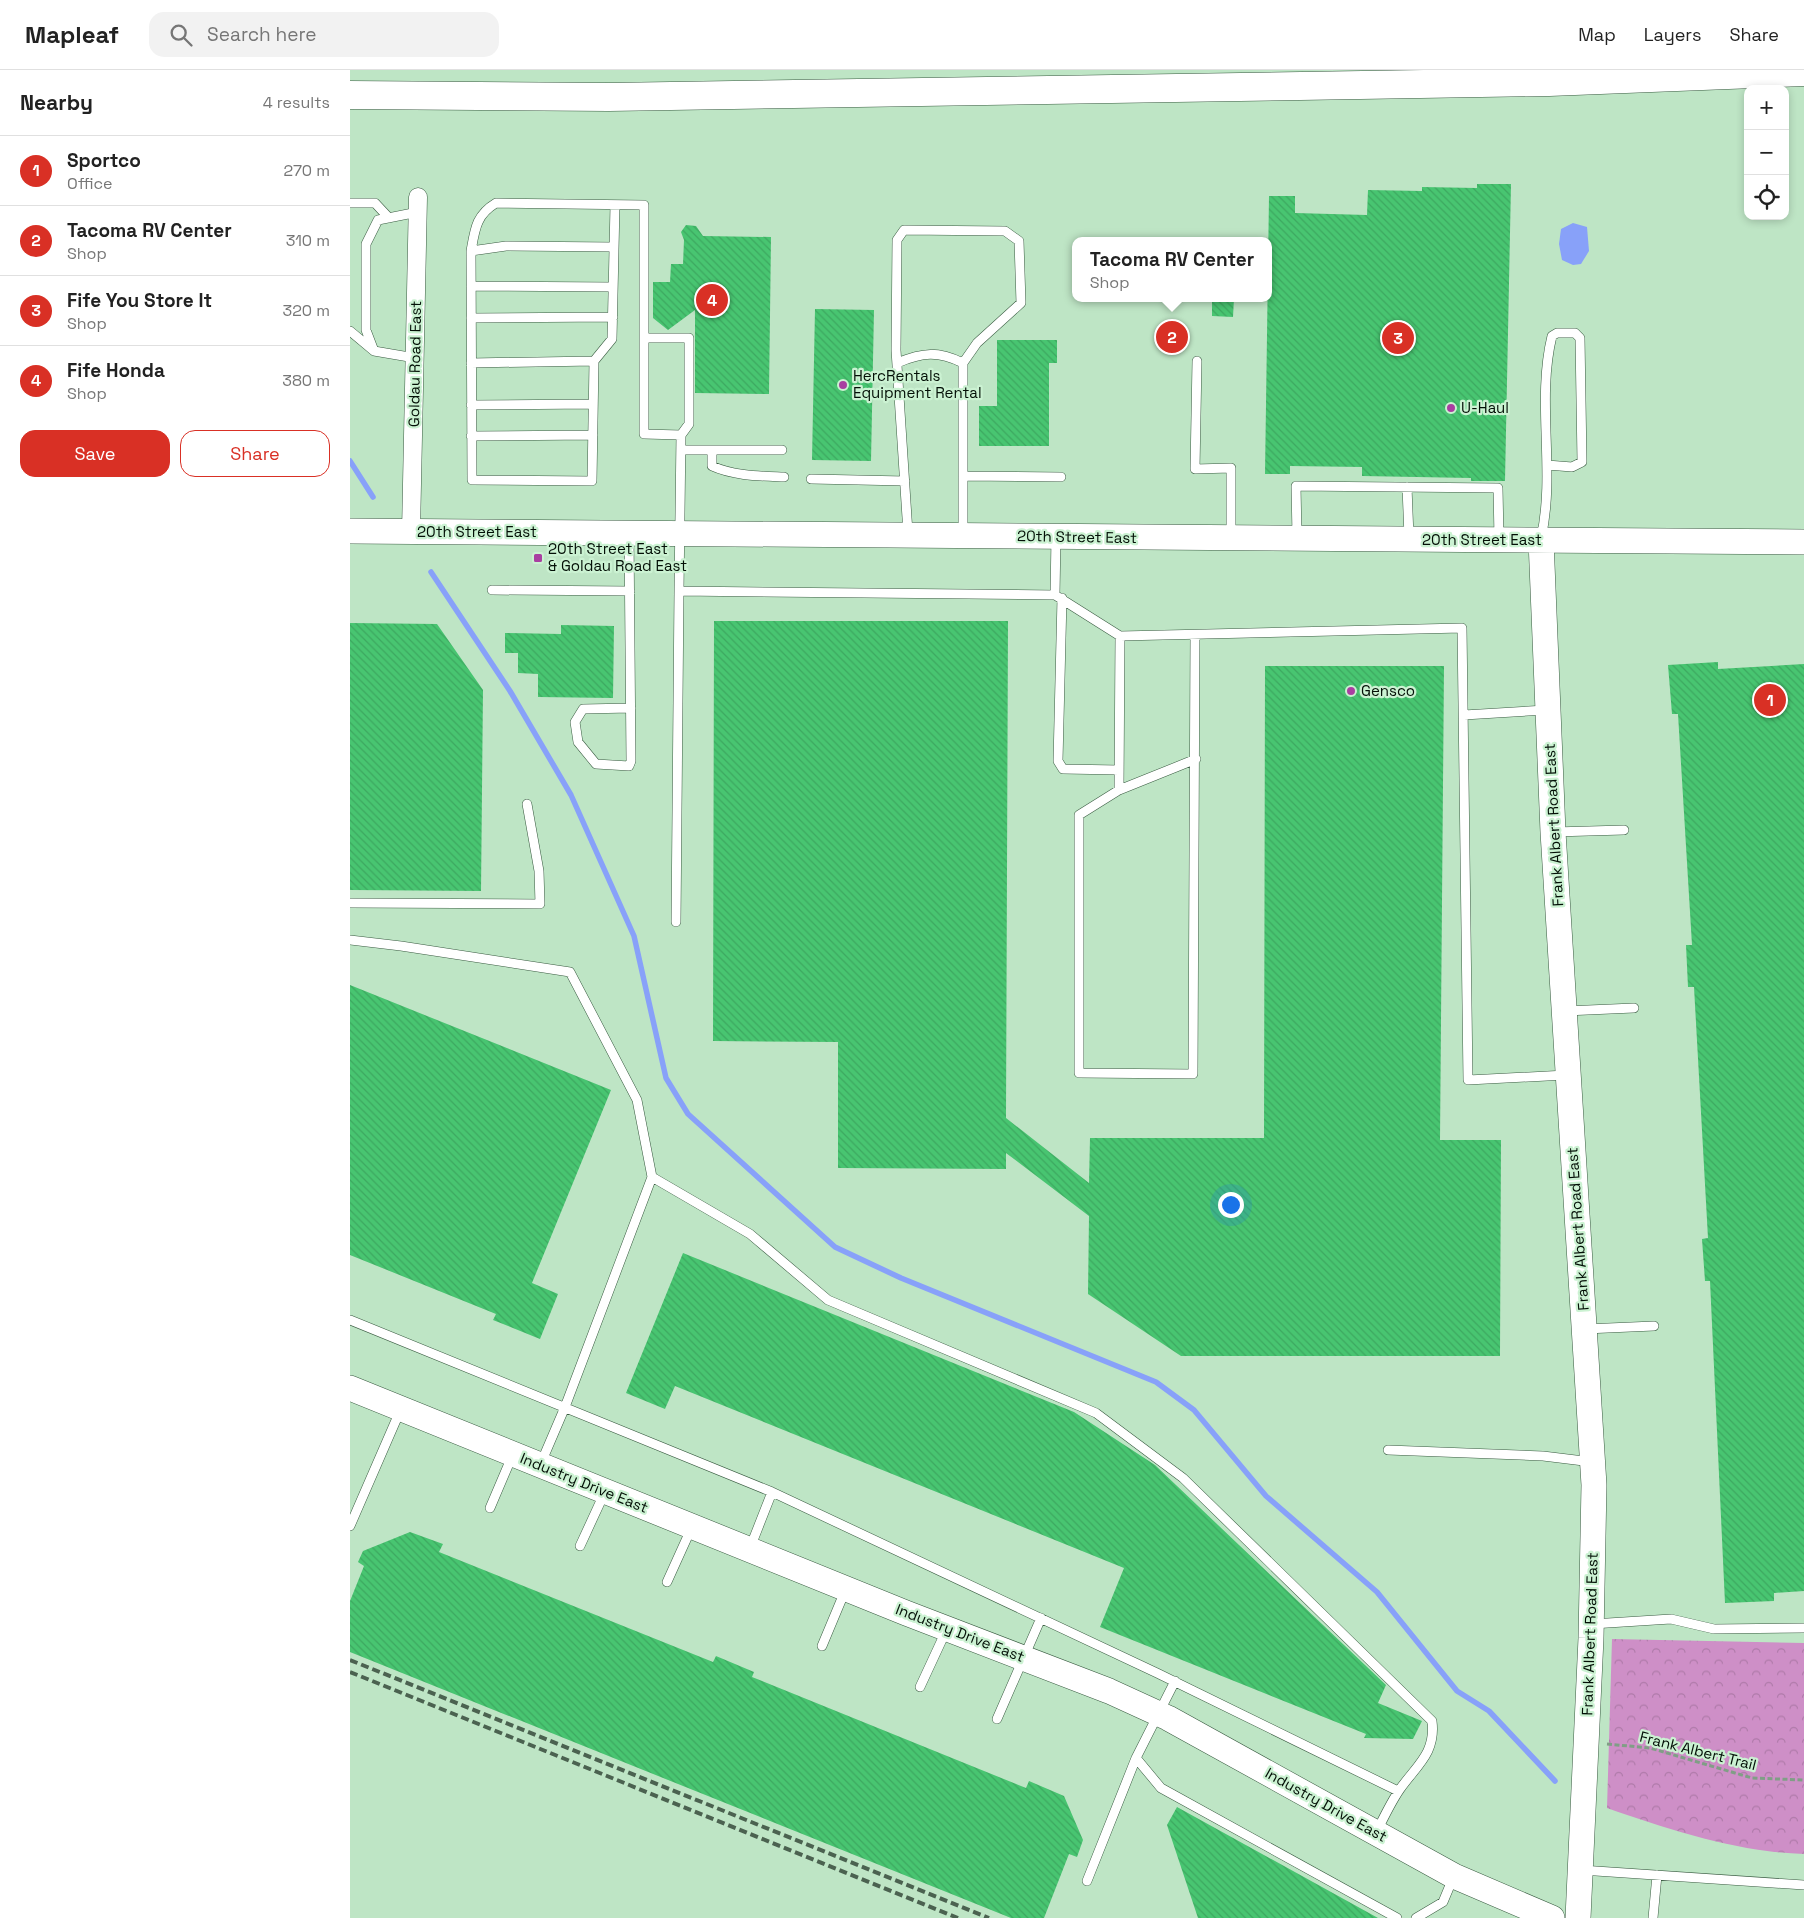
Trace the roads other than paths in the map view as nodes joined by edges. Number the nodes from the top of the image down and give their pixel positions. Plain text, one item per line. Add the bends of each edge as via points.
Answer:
1 (1804, 72) edge
2 (350, 95) edge
3 (350, 203) edge
4 (418, 204) joint
5 (615, 205) junction
6 (389, 218) junction
7 (614, 247) junction
8 (471, 251) junction
9 (471, 286) junction
10 (613, 287) junction
11 (613, 317) junction
12 (471, 318) junction
13 (350, 331) edge
14 (644, 338) junction
15 (374, 351) junction
16 (415, 358) junction
17 (594, 361) junction
18 (1197, 361) dead end
19 (471, 363) junction
20 (897, 363) junction
21 (963, 363) junction
22 (593, 404) junction
23 (471, 405) junction
24 (593, 435) junction
25 (681, 435) junction
26 (471, 436) junction
27 (681, 450) junction
28 (712, 450) junction
29 (782, 450) dead end
30 (1547, 465) junction
31 (964, 476) junction
32 (784, 477) dead end
33 (1061, 477) dead end
34 (811, 479) dead end
35 (905, 481) junction
36 (1407, 487) junction
37 (350, 531) edge
38 (411, 532) junction
39 (629, 534) junction
40 (679, 534) junction
41 (908, 536) junction
42 (964, 536) junction
43 (1056, 537) junction
44 (1232, 538) junction
45 (1297, 539) junction
46 (1409, 540) junction
47 (1541, 540) junction
48 (1499, 541) junction
49 (1804, 542) edge
50 (492, 590) dead end
51 (630, 591) junction
52 (679, 591) junction
53 (1058, 597) junction
54 (1195, 635) junction
55 (1120, 636) junction
56 (631, 708) junction
57 (1548, 710) junction
58 (1464, 715) junction
59 (1196, 759) junction
60 (1119, 770) junction
61 (1119, 790) junction
62 (527, 804) dead end
63 (1624, 830) dead end
64 (1553, 832) junction
65 (350, 903) edge
66 (676, 922) dead end
67 (350, 940) edge
68 (1634, 1008) dead end
69 (1565, 1011) junction
70 (1568, 1075) junction
71 (652, 1177) junction
72 (350, 1320) edge
73 (1654, 1326) dead end
74 (1585, 1329) junction
75 (350, 1388) edge
76 (565, 1407) junction
77 (401, 1408) junction
78 (1388, 1450) dead end
79 (514, 1454) junction
80 (1592, 1462) junction
81 (540, 1465) junction
82 (605, 1491) junction
83 (772, 1492) junction
84 (490, 1508) dead end
85 (350, 1526) edge
86 (692, 1526) junction
87 (580, 1546) dead end
88 (750, 1549) junction
89 (667, 1582) dead end
90 (846, 1589) junction
91 (1041, 1618) junction
92 (1592, 1624) junction
93 (948, 1628) junction
94 (1804, 1628) edge
95 (822, 1646) dead end
96 (1024, 1658) junction
97 (1175, 1681) junction
98 (920, 1687) dead end
99 (1158, 1713) junction
100 (997, 1719) dead end
101 (1136, 1758) junction
102 (1398, 1791) junction
103 (1376, 1832) junction
104 (1580, 1870) junction
105 (1657, 1875) junction
106 (1454, 1876) junction
107 (1087, 1882) dead end
108 (1804, 1885) edge
109 (1397, 1918) edge
110 (1416, 1918) edge
111 (1552, 1918) edge
112 (1578, 1918) edge
113 (1654, 1918) edge

1 - 2 highway via 1529,83 609,96
3 - 6 lane via 375,203
4 - 6 lane
4 - 16 street, Goldau Road East
5 - 7 lane
5 - 8 lane via 496,203 485,210 476,223
5 - 14 lane via 644,205
6 - 15 lane via 378,220 366,244 366,330
7 - 8 lane via 506,246
7 - 10 lane
8 - 9 lane
9 - 10 lane
9 - 12 lane
10 - 11 lane
11 - 12 lane
11 - 17 lane via 612,339
12 - 19 lane
13 - 15 lane
14 - 25 lane via 644,434
14 - 25 lane via 689,338 689,424
15 - 16 lane
16 - 38 street, Goldau Road East
17 - 19 lane
17 - 22 lane
18 - 44 lane via 1195,468 1231,468
19 - 23 lane
20 - 21 lane via 917,354 945,354
20 - 21 lane via 897,240 904,230 1005,231 1019,241 1021,303 977,343
20 - 35 lane
21 - 31 lane
22 - 23 lane
22 - 24 lane
23 - 26 lane
24 - 26 lane
24 - 26 lane via 592,480 472,480
25 - 27 lane
27 - 28 lane
27 - 40 lane
28 - 29 lane
28 - 32 lane via 712,466 718,469 752,476
30 - 30 lane via 1549,346 1552,336 1557,333 1575,333 1580,338 1582,462 1572,467
30 - 47 lane via 1545,522
31 - 33 lane
31 - 42 lane
34 - 35 lane
35 - 41 lane
36 - 45 lane via 1296,486
36 - 46 lane
36 - 48 lane via 1498,488
37 - 38 street, 20th Street East
38 - 39 street, 20th Street East
39 - 40 street, 20th Street East
39 - 51 lane
40 - 41 street, 20th Street East
40 - 52 lane
41 - 42 street, 20th Street East
42 - 43 street, 20th Street East
43 - 44 street, 20th Street East
43 - 53 lane
44 - 45 street, 20th Street East
45 - 46 street, 20th Street East
46 - 48 street, 20th Street East
47 - 48 street, 20th Street East
47 - 49 street, 20th Street East
47 - 57 street, Frank Albert Road East
50 - 51 lane
51 - 56 lane
52 - 53 lane
52 - 66 lane
53 - 55 lane
53 - 60 lane via 1058,761 1063,769
54 - 55 lane
54 - 58 lane via 1462,628
54 - 59 lane
55 - 60 lane
56 - 56 lane via 629,766 596,764 578,742 575,722 583,709
57 - 58 lane
57 - 64 street, Frank Albert Road East
58 - 70 lane via 1468,1080
59 - 61 lane
59 - 61 lane via 1193,1074 1079,1073 1079,815
60 - 61 lane
62 - 65 lane via 539,871 540,904
63 - 64 lane
64 - 69 street, Frank Albert Road East
67 - 71 lane via 570,972 637,1100
68 - 69 lane
69 - 70 street, Frank Albert Road East
70 - 74 street, Frank Albert Road East
71 - 76 lane
71 - 102 lane via 750,1234 828,1300 1096,1413 1183,1478 1432,1721 1434,1735 1428,1752
72 - 76 lane
73 - 74 lane
74 - 80 street, Frank Albert Road East
75 - 77 street, Industry Drive East
76 - 81 lane
76 - 83 lane
77 - 79 street, Industry Drive East
77 - 85 lane
78 - 80 lane via 1543,1456
79 - 81 street, Industry Drive East
79 - 84 lane
80 - 92 street, Frank Albert Road East
81 - 82 street, Industry Drive East
82 - 86 street, Industry Drive East
82 - 87 lane
83 - 88 lane
83 - 91 lane
86 - 88 street, Industry Drive East
86 - 89 lane
88 - 90 street, Industry Drive East
90 - 93 street, Industry Drive East
90 - 95 lane
91 - 96 lane
91 - 97 lane
92 - 94 lane via 1671,1619 1714,1629
92 - 104 street, Frank Albert Road East
93 - 96 street, Industry Drive East
93 - 98 lane
96 - 99 street, Industry Drive East
96 - 100 lane
97 - 99 lane
97 - 102 lane
99 - 101 lane
99 - 103 street, Industry Drive East
101 - 107 lane
101 - 109 lane via 1162,1788
102 - 103 lane
103 - 106 street, Industry Drive East
104 - 105 lane
104 - 112 street, Frank Albert Road East
105 - 108 lane
105 - 113 lane
106 - 110 lane via 1444,1902
106 - 111 street, Industry Drive East

